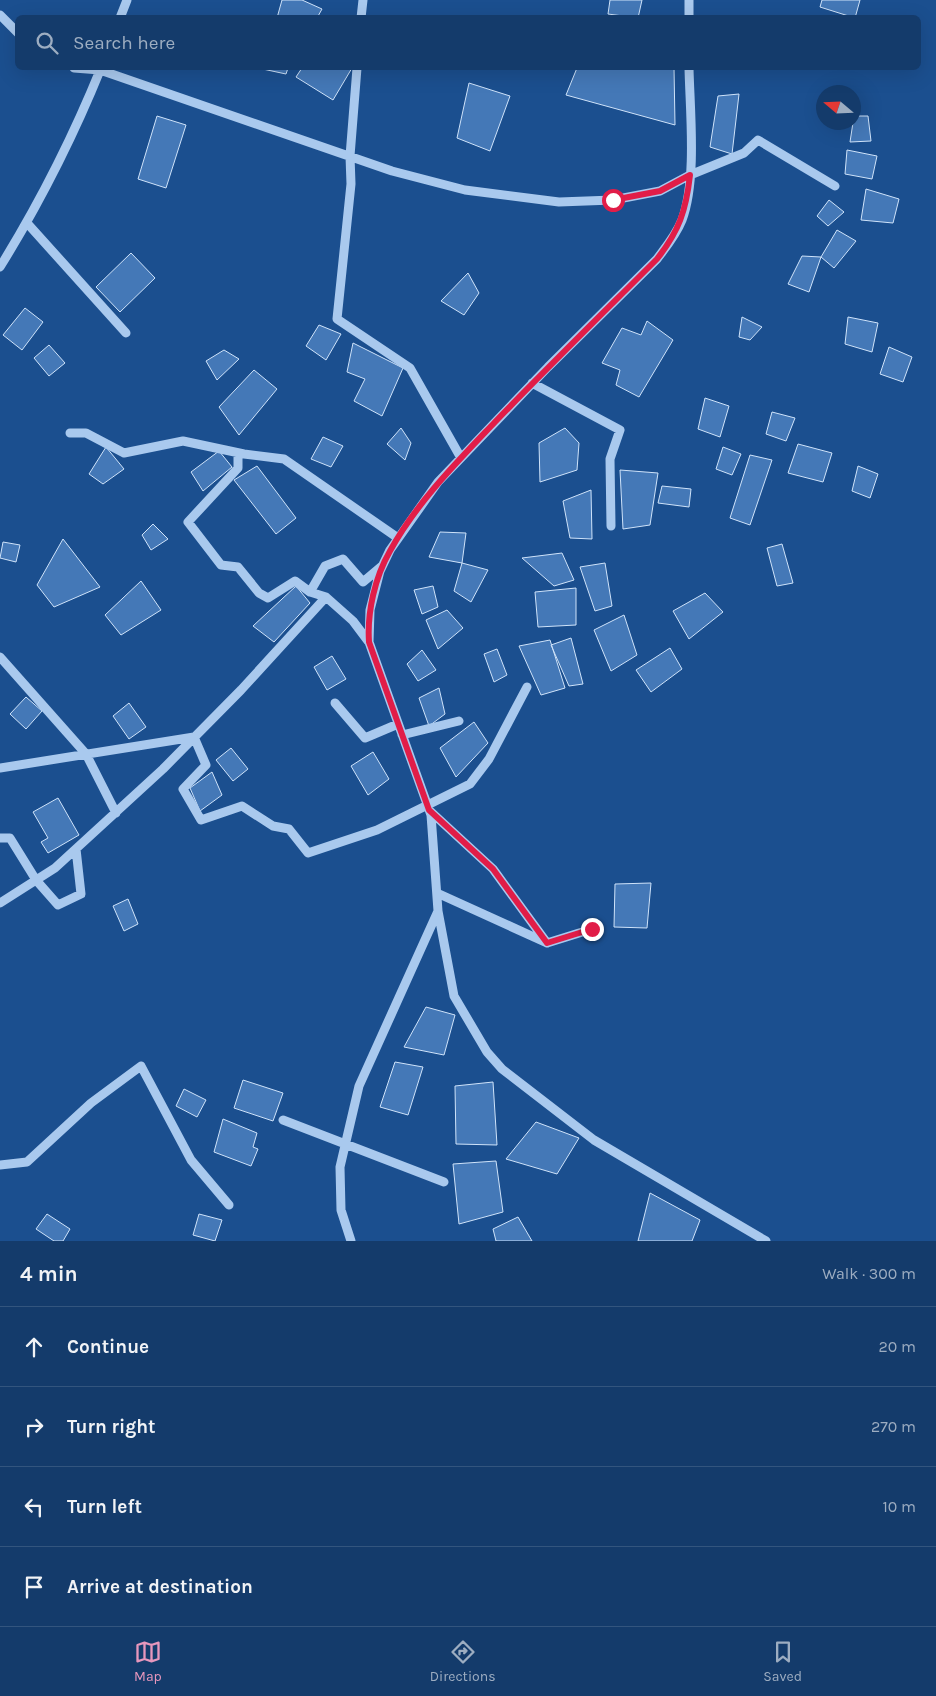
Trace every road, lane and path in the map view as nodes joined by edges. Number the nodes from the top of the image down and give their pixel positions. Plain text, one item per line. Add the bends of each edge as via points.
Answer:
1 (127, 0) edge
2 (363, 0) edge
3 (689, 0) edge
4 (121, 15) edge
5 (361, 15) edge
6 (689, 15) edge
7 (0, 16) edge
8 (15, 30) edge
9 (100, 70) edge
10 (103, 70) edge
11 (356, 70) edge
12 (689, 70) edge
13 (350, 156) junction
14 (690, 175) junction
15 (835, 186) dead end
16 (27, 223) junction
17 (0, 267) edge
18 (126, 333) dead end
19 (532, 383) junction
20 (70, 433) dead end
21 (238, 453) junction
22 (461, 458) junction
23 (611, 526) dead end
24 (398, 538) junction
25 (383, 565) junction
26 (310, 592) junction
27 (326, 597) junction
28 (369, 642) junction
29 (0, 657) edge
30 (527, 687) dead end
31 (334, 703) dead end
32 (459, 721) dead end
33 (398, 724) junction
34 (402, 734) junction
35 (194, 738) junction
36 (86, 754) junction
37 (0, 768) edge
38 (428, 807) junction
39 (116, 813) junction
40 (0, 838) edge
41 (76, 849) junction
42 (36, 880) junction
43 (437, 893) junction
44 (0, 903) edge
45 (438, 911) junction
46 (592, 929) dead end
47 (547, 943) junction
48 (283, 1120) dead end
49 (345, 1144) junction
50 (0, 1165) edge
51 (444, 1182) dead end
52 (229, 1205) dead end
53 (351, 1241) edge
54 (766, 1241) edge

1 - 4 street
2 - 5 street
3 - 6 street
7 - 8 street
9 - 16 street
10 - 13 street
11 - 13 street
12 - 14 street
13 - 14 street via 465,190 559,202 613,200 660,191
13 - 22 street via 351,184 337,319 410,368
14 - 15 street via 744,153 758,140
14 - 19 street via 682,221 672,240 657,259
16 - 17 street
16 - 18 street
19 - 22 street
19 - 23 street via 620,430 610,460
20 - 21 street via 86,433 124,453 183,441
21 - 24 street via 284,459
21 - 26 street via 238,468 188,522 221,565 238,567 259,593 268,598 295,581
22 - 24 street via 438,482
24 - 25 street
25 - 26 street via 363,582 343,559 325,566
25 - 28 street via 370,610
26 - 27 street
27 - 28 street via 353,621
27 - 35 street
28 - 33 street
29 - 36 street
30 - 38 street via 489,759 470,784
31 - 33 street via 365,738
32 - 34 street
33 - 34 street
34 - 38 street
35 - 36 street
35 - 38 street via 206,765 184,789 201,820 242,806 273,826 289,829 308,853 377,830
35 - 39 street
36 - 37 street
36 - 39 street
38 - 43 street via 433,823
38 - 47 street via 493,869
39 - 41 street
40 - 42 street via 10,838
41 - 42 street
41 - 42 street via 80,894 58,905
42 - 44 street
43 - 45 street
43 - 47 street
45 - 49 street via 359,1086
45 - 54 street via 454,996 487,1052 502,1068 594,1140
46 - 47 street
48 - 49 street
49 - 51 street
49 - 53 street via 340,1167 341,1210
50 - 52 street via 27,1162 91,1102 141,1066 191,1160

